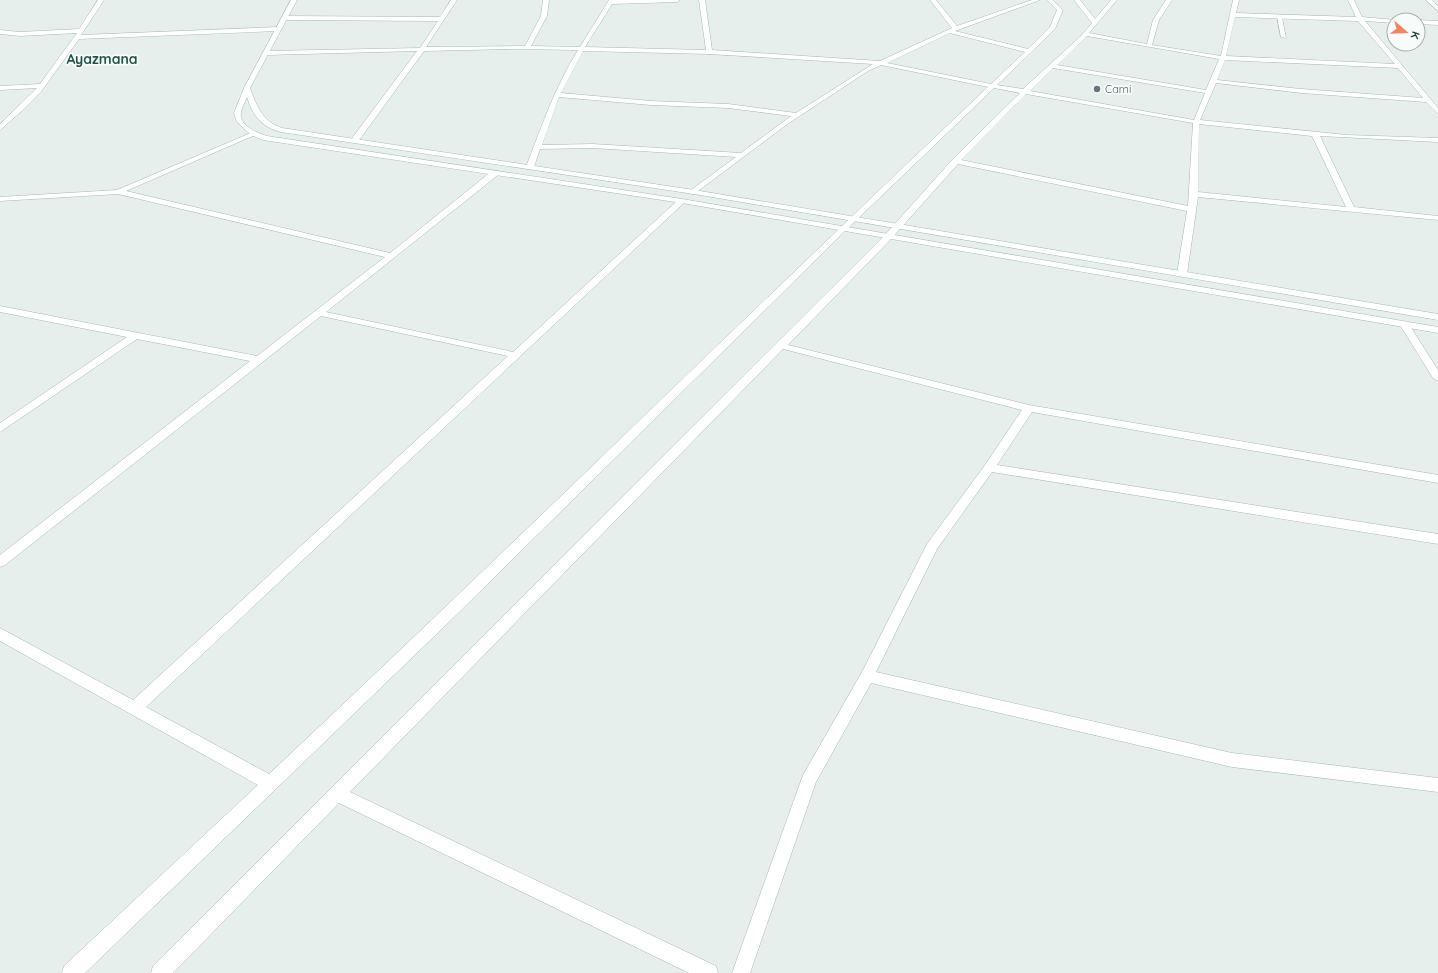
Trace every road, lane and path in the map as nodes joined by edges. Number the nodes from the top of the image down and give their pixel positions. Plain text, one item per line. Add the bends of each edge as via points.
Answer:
1 (101, 0) edge
2 (294, 0) edge
3 (454, 0) edge
4 (546, 0) edge
5 (677, 0) edge
6 (702, 0) edge
7 (933, 0) edge
8 (1037, 0) edge
9 (1050, 0) edge
10 (1077, 0) edge
11 (1114, 0) edge
12 (1170, 0) edge
13 (1236, 0) edge
14 (1348, 0) edge
15 (1351, 0) edge
16 (1429, 0) edge
17 (612, 1) edge
18 (1438, 9) edge
19 (1233, 15) junction
20 (1279, 17) junction
21 (284, 18) junction
22 (442, 19) junction
23 (1360, 19) junction
24 (1386, 21) edge
25 (1426, 22) edge
26 (1095, 23) junction
27 (1438, 23) edge
28 (278, 29) junction
29 (956, 29) junction
30 (949, 31) junction
31 (0, 32) edge
32 (7, 33) junction
33 (79, 34) junction
34 (1086, 34) junction
35 (0, 36) edge
36 (1284, 37) dead end
37 (1149, 46) junction
38 (526, 47) junction
39 (583, 48) junction
40 (422, 49) junction
41 (709, 52) junction
42 (1029, 52) junction
43 (266, 53) junction
44 (1223, 58) junction
45 (880, 63) junction
46 (1052, 66) junction
47 (1400, 66) junction
48 (1214, 81) junction
49 (41, 86) junction
50 (993, 86) junction
51 (0, 88) edge
52 (247, 88) junction
53 (1025, 91) junction
54 (1208, 92) junction
55 (557, 95) junction
56 (1428, 100) junction
57 (1438, 112) edge
58 (798, 115) junction
59 (1196, 122) junction
60 (0, 128) edge
61 (253, 134) junction
62 (1315, 134) junction
63 (354, 141) junction
64 (1437, 141) edge
65 (537, 147) junction
66 (743, 155) junction
67 (956, 161) junction
68 (530, 167) junction
69 (495, 173) junction
70 (519, 176) junction
71 (118, 192) junction
72 (694, 192) junction
73 (1194, 194) junction
74 (0, 199) edge
75 (682, 201) junction
76 (1191, 209) junction
77 (1351, 209) junction
78 (854, 218) junction
79 (1438, 218) edge
80 (897, 227) junction
81 (842, 229) junction
82 (887, 238) junction
83 (392, 256) junction
84 (1182, 274) junction
85 (0, 308) edge
86 (318, 313) junction
87 (1438, 316) edge
88 (1405, 325) junction
89 (1438, 330) edge
90 (136, 336) junction
91 (781, 346) junction
92 (515, 355) junction
93 (259, 360) junction
94 (1438, 378) edge
95 (1029, 408) junction
96 (0, 428) edge
97 (989, 468) junction
98 (1438, 479) edge
99 (1438, 539) edge
100 (0, 562) edge
101 (0, 634) edge
102 (867, 676) junction
103 (134, 708) junction
104 (270, 783) junction
105 (1438, 785) edge
106 (337, 794) junction
107 (71, 973) edge
108 (160, 973) edge
109 (709, 973) edge
110 (741, 973) edge

1 - 33 street
2 - 21 street
3 - 22 street
4 - 38 street via 544,16
5 - 17 street
6 - 41 street
7 - 29 street
8 - 29 street
9 - 42 street via 1060,10 1053,28
10 - 26 street
11 - 26 street
12 - 37 street via 1156,20
13 - 19 street
14 - 15 street
15 - 23 street
16 - 18 street
17 - 39 street
19 - 20 street
19 - 44 street
20 - 23 street
20 - 36 street
21 - 22 street
21 - 28 street
22 - 40 street
23 - 24 street
23 - 47 street
25 - 27 street
26 - 34 street
28 - 33 street
28 - 43 street
29 - 30 street
30 - 42 street
30 - 45 street
31 - 32 street
32 - 33 street
32 - 35 street
33 - 49 street
34 - 37 street
34 - 46 street
37 - 44 street
38 - 39 street
38 - 40 street
39 - 41 street
39 - 55 street
40 - 43 street
40 - 63 street
41 - 45 street
42 - 50 street
43 - 52 street
44 - 47 street
44 - 48 street
45 - 50 street
45 - 58 street
46 - 53 street
46 - 54 street
47 - 56 street
48 - 54 street
48 - 56 street via 1301,91
49 - 51 street
49 - 60 street
50 - 53 street
50 - 78 street
52 - 61 street via 237,114 239,121
52 - 63 street via 257,117 268,126
53 - 59 street
53 - 67 street
54 - 59 street
55 - 58 street via 728,106
55 - 65 street
56 - 57 street
58 - 66 street
59 - 62 street
59 - 73 street
61 - 69 street
61 - 71 street
62 - 64 street
62 - 77 street
63 - 68 street
65 - 66 street via 593,146
65 - 68 street
66 - 72 street
67 - 76 street
67 - 80 street
68 - 70 street
68 - 72 street
69 - 70 street
69 - 83 street
70 - 75 street
71 - 74 street
71 - 83 street
72 - 75 street
72 - 78 street
73 - 76 street
73 - 77 street
75 - 81 street
75 - 92 street
76 - 84 street
77 - 79 street
78 - 80 street
78 - 81 street
80 - 82 street
80 - 84 street
81 - 82 street
81 - 104 street via 444,618
82 - 88 street
82 - 91 street
83 - 86 street
84 - 87 street
85 - 90 street
86 - 92 street
86 - 93 street
88 - 89 street
88 - 94 street
90 - 93 street
90 - 96 street
91 - 95 street
91 - 106 street
92 - 103 street
93 - 100 street
95 - 97 street
95 - 98 street
97 - 99 street
97 - 102 street via 932,547
101 - 103 street
102 - 105 street via 1232,760
102 - 110 street via 809,780
103 - 104 street
104 - 107 street
106 - 108 street
106 - 109 street

